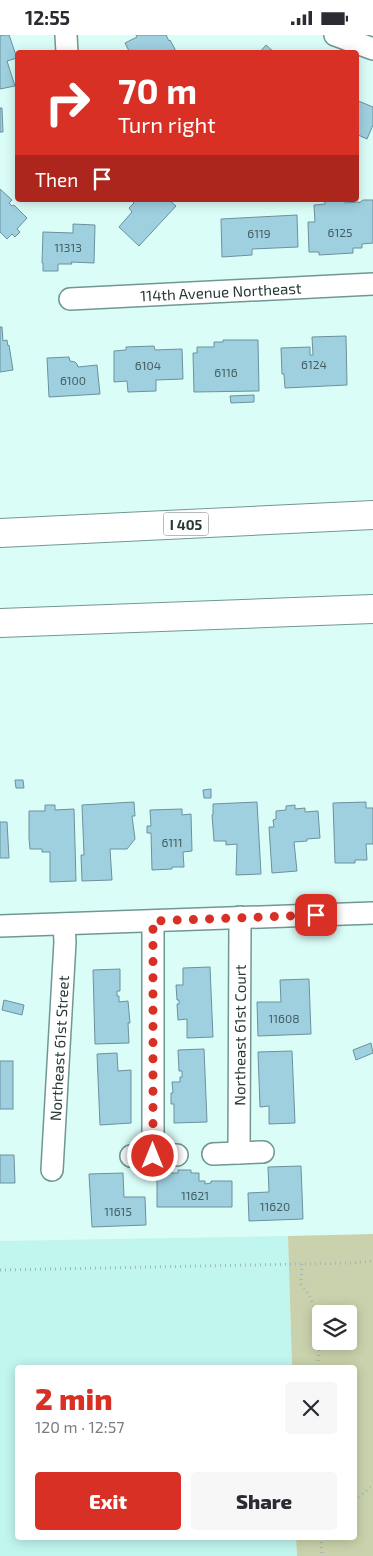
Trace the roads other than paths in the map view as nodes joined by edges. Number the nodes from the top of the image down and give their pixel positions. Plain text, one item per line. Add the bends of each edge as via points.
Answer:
1 (66, 35) edge
2 (335, 35) edge
3 (373, 49) edge
4 (67, 50) edge
5 (373, 283) edge
6 (70, 299) dead end
7 (373, 515) edge
8 (0, 533) edge
9 (373, 609) edge
10 (0, 623) edge
11 (373, 913) edge
12 (240, 917) junction
13 (153, 921) junction
14 (64, 924) junction
15 (0, 926) edge
16 (263, 1152) dead end
17 (239, 1153) junction
18 (213, 1154) dead end
19 (177, 1155) dead end
20 (131, 1156) dead end
21 (153, 1156) junction
22 (52, 1171) dead end

1 - 4 street
2 - 3 street
5 - 6 street, 114th Avenue Northeast
7 - 8 highway, I 405
9 - 10 highway
11 - 12 street
12 - 13 street
12 - 17 street, Northeast 61st Court
13 - 14 street
13 - 21 street
14 - 15 street
14 - 22 street, Northeast 61st Street
16 - 17 street
17 - 18 street
19 - 21 street
20 - 21 street

